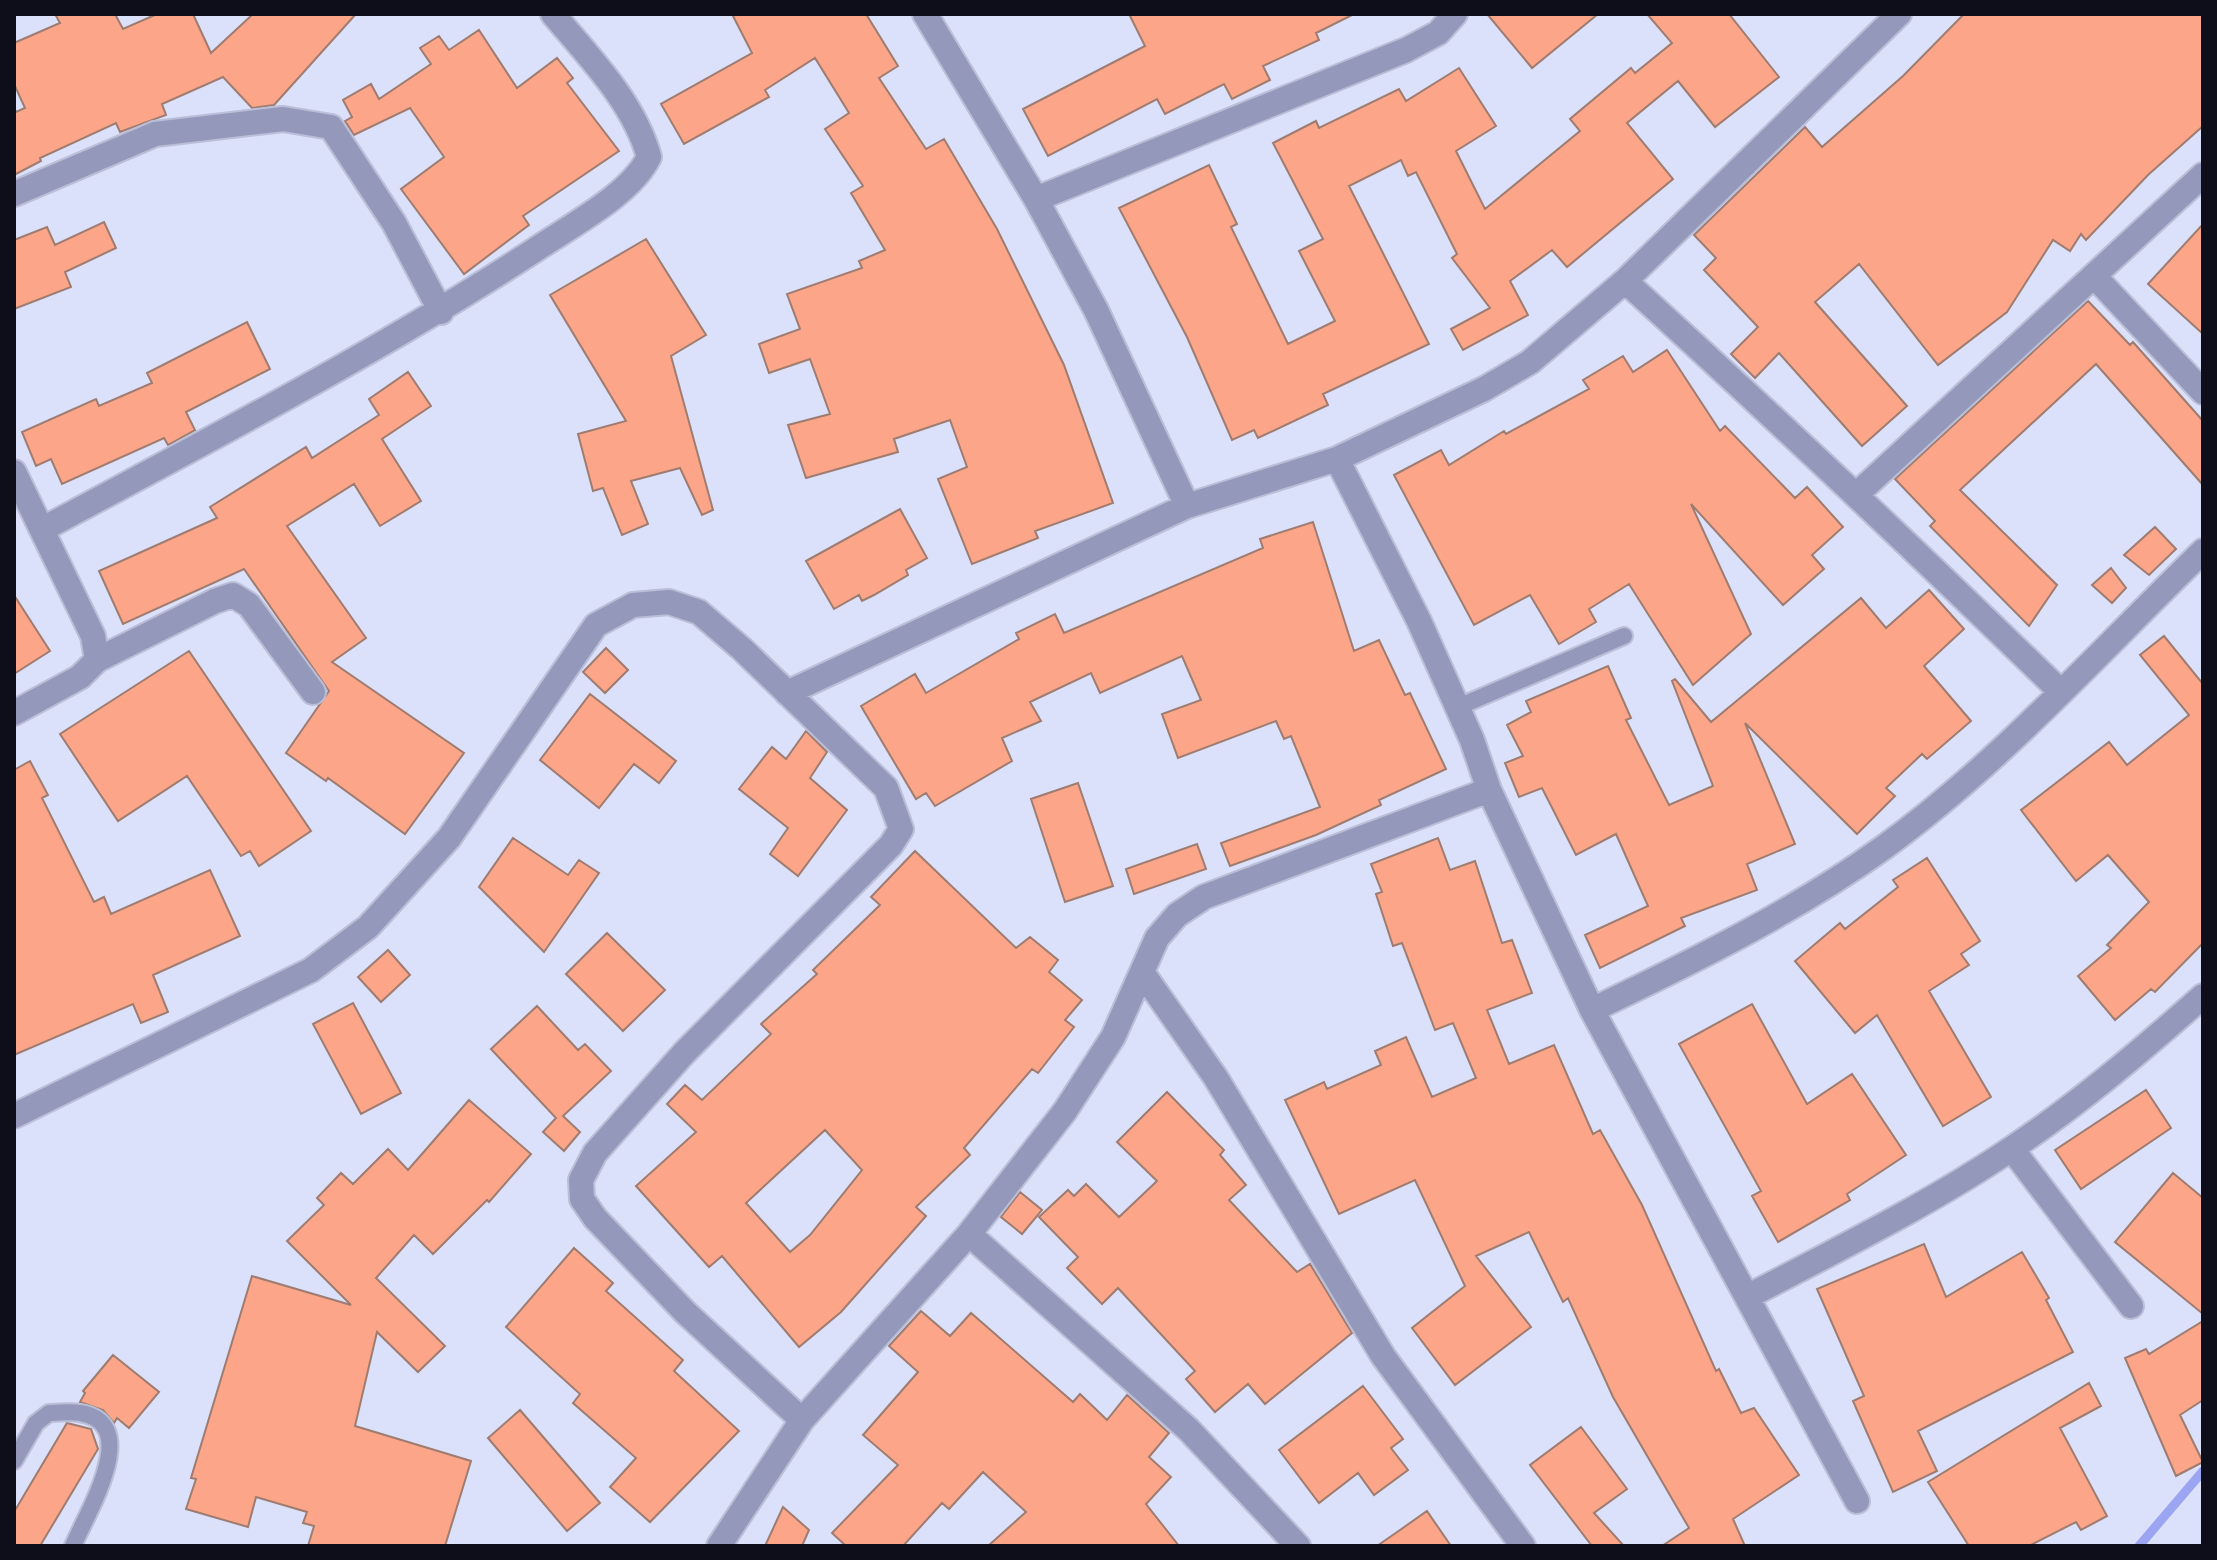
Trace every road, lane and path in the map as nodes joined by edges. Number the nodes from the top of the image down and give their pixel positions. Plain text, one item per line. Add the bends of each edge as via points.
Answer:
1 (553, 14) edge
2 (925, 14) edge
3 (1455, 14) edge
4 (1899, 14) edge
5 (2203, 175) edge
6 (14, 194) edge
7 (1036, 199) junction
8 (2095, 277) junction
9 (1625, 281) junction
10 (441, 312) junction
11 (2203, 392) edge
12 (1337, 459) junction
13 (14, 472) edge
14 (1857, 494) junction
15 (1187, 506) junction
16 (43, 529) junction
17 (2203, 551) edge
18 (1624, 636) dead end
19 (97, 660) junction
20 (2059, 690) junction
21 (313, 692) dead end
22 (787, 693) junction
23 (1458, 707) junction
24 (14, 713) edge
25 (1489, 790) junction
26 (1142, 972) junction
27 (2203, 996) edge
28 (1592, 1010) junction
29 (14, 1116) edge
30 (2012, 1149) junction
31 (969, 1234) junction
32 (1749, 1296) junction
33 (2131, 1306) dead end
34 (802, 1420) junction
35 (14, 1461) edge
36 (1857, 1501) dead end
37 (73, 1546) edge
38 (719, 1546) edge
39 (1298, 1546) edge
40 (1523, 1546) edge

1 - 10 street via 615,89 649,157 641,174 582,219
2 - 7 street
3 - 7 street via 1438,33 1406,50
4 - 9 street
5 - 8 street
6 - 10 street via 155,134 283,119 331,127 394,223
7 - 15 street via 1096,310
8 - 11 street
8 - 14 street
9 - 12 street via 1530,362
9 - 14 street
10 - 16 street
12 - 15 street
12 - 23 street
13 - 16 street
14 - 20 street
15 - 22 street
16 - 19 street via 93,636
17 - 20 street
18 - 23 lane
19 - 21 street via 233,595 249,605
19 - 24 street via 80,677
20 - 28 street via 1984,765 1882,848 1724,946
22 - 29 street via 699,612 669,602 633,605 596,625 449,838 368,927 311,970
22 - 34 street via 886,788 901,829 684,1053 595,1153 581,1180 582,1199 595,1218 685,1312
23 - 25 street
25 - 26 street via 1204,897 1177,915 1157,938
25 - 28 street
26 - 31 street via 1096,1065
26 - 40 street via 1216,1078 1383,1356
27 - 30 street via 2130,1061
28 - 32 street
30 - 32 street
30 - 33 street
31 - 34 street
31 - 39 street via 1189,1430
32 - 36 street
34 - 38 street
35 - 37 lane via 36,1423 49,1413 82,1413 105,1429 111,1439 110,1461

